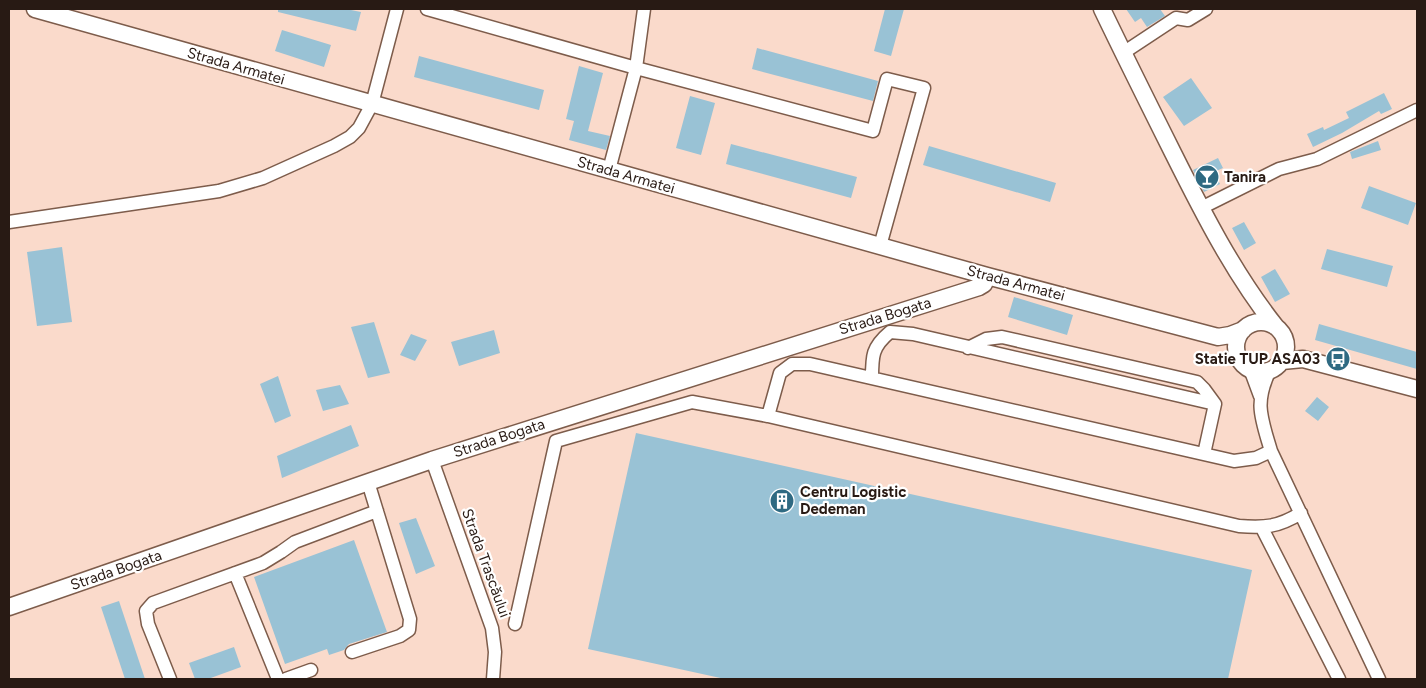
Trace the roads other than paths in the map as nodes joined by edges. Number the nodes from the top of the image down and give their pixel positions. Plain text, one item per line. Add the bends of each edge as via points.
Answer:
1 (35, 9) edge
2 (397, 9) edge
3 (427, 9) edge
4 (644, 9) edge
5 (1102, 9) edge
6 (1206, 9) edge
7 (1123, 53) junction
8 (636, 68) junction
9 (372, 104) junction
10 (1417, 110) edge
11 (610, 170) junction
12 (1200, 208) junction
13 (9, 222) edge
14 (880, 246) junction
15 (987, 276) junction
16 (1257, 303) junction
17 (1248, 327) junction
18 (1276, 327) junction
19 (1218, 337) junction
20 (1286, 343) junction
21 (968, 348) junction
22 (1238, 354) junction
23 (1303, 359) junction
24 (1276, 365) junction
25 (1250, 369) junction
26 (872, 378) junction
27 (1417, 389) edge
28 (1260, 396) junction
29 (1215, 404) junction
30 (768, 416) junction
31 (1271, 451) junction
32 (1204, 454) junction
33 (432, 460) junction
34 (368, 482) junction
35 (377, 511) junction
36 (1301, 513) junction
37 (1262, 528) junction
38 (235, 573) junction
39 (9, 607) edge
40 (515, 624) dead end
41 (352, 652) dead end
42 (311, 670) dead end
43 (170, 679) edge
44 (278, 679) edge
45 (286, 679) edge
46 (493, 679) edge
47 (1339, 679) edge
48 (1379, 679) edge

1 - 9 main road, Strada Armatei
2 - 9 street
3 - 8 street
4 - 8 street
5 - 7 main road
6 - 7 street via 1188,20 1176,18
7 - 12 main road
8 - 11 street
8 - 14 street via 873,130 887,79 924,88
9 - 11 main road, Strada Armatei
9 - 13 street via 350,137 263,178 219,192
10 - 12 street via 1317,159 1279,169
11 - 14 main road, Strada Armatei
12 - 16 main road
14 - 15 main road, Strada Armatei
15 - 19 main road, Strada Armatei
15 - 33 main road, Strada Bogata via 980,287
16 - 17 main road
16 - 18 main road
17 - 18 main road via 1260,322
17 - 19 main road
17 - 22 main road via 1237,342
18 - 20 main road
19 - 22 main road, Strada Armatei
20 - 23 main road
20 - 24 main road
21 - 26 street via 913,334 890,332 879,340 872,357
21 - 29 street
21 - 29 street via 986,339 1002,337 1176,376 1197,382
22 - 25 main road
23 - 24 main road
23 - 27 main road
24 - 25 main road via 1258,372
24 - 28 street
25 - 28 street
26 - 30 street via 810,364 792,364 780,373
26 - 32 street
28 - 31 street via 1260,416
29 - 32 street
30 - 37 street via 1239,526
30 - 40 street via 692,402 556,441
31 - 32 street via 1234,462
31 - 36 street
33 - 34 main road, Strada Bogata
33 - 46 street, Strada Trascăului via 492,628
34 - 35 street
34 - 39 main road, Strada Bogata
35 - 38 street via 295,542 263,563
35 - 41 street via 410,619 409,630
36 - 37 street via 1286,522
36 - 48 street
37 - 47 street
38 - 43 street via 153,603 146,612
38 - 44 street
42 - 45 street

